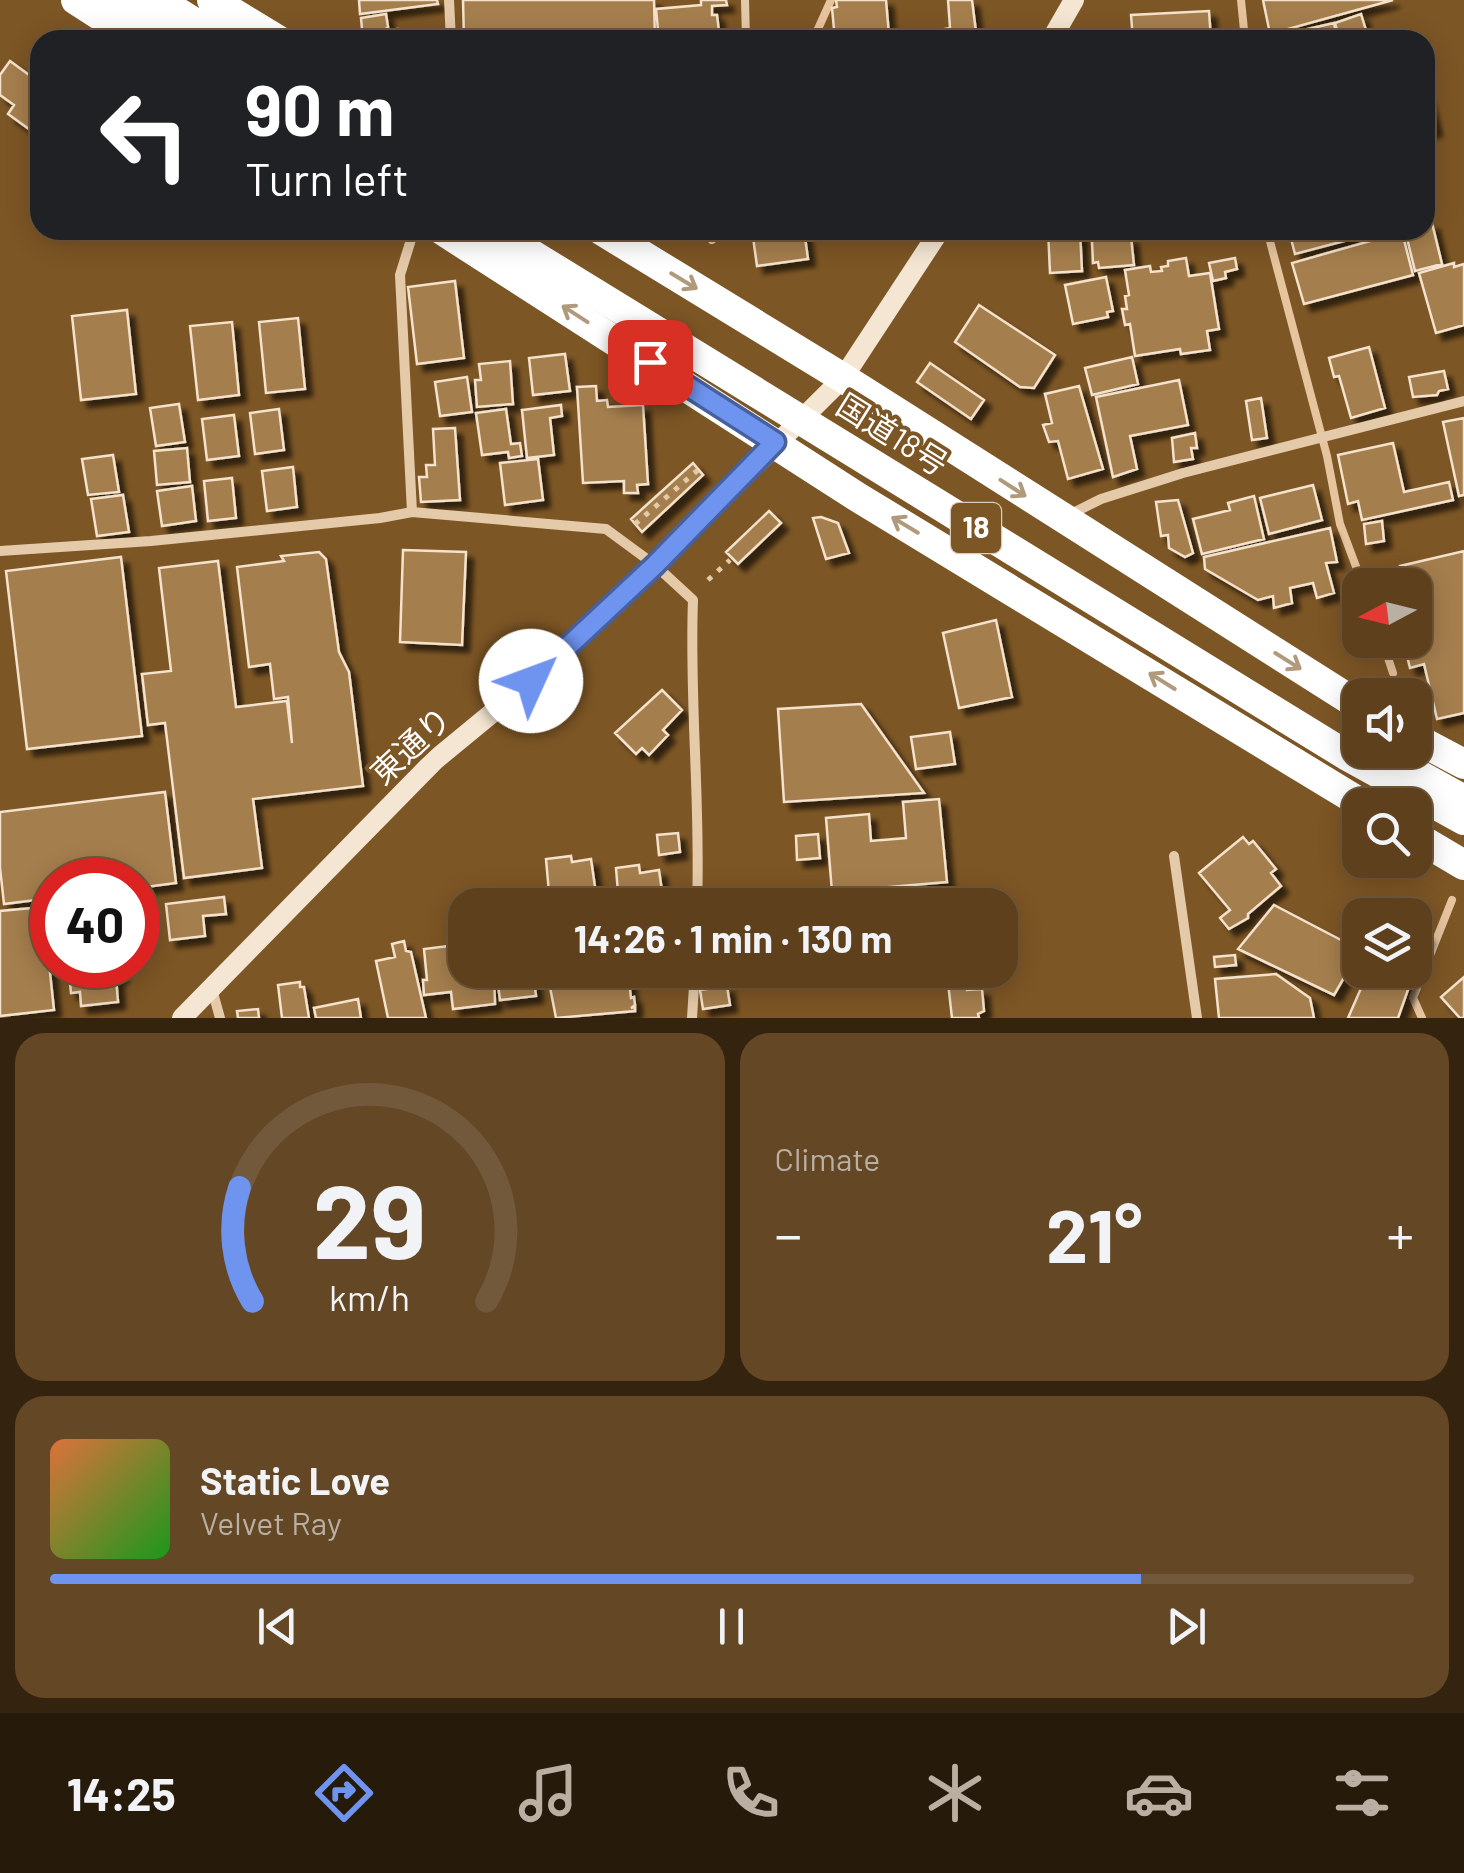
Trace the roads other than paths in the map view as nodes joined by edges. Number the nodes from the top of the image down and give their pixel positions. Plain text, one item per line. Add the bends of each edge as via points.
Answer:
1 (76, 0) edge
2 (212, 0) edge
3 (449, 0) edge
4 (745, 0) edge
5 (1074, 0) edge
6 (138, 13) edge
7 (166, 30) edge
8 (191, 30) edge
9 (262, 30) edge
10 (450, 30) edge
11 (746, 30) edge
12 (1057, 30) edge
13 (411, 240) edge
14 (458, 240) edge
15 (508, 240) edge
16 (542, 240) edge
17 (616, 240) edge
18 (933, 240) edge
19 (843, 378) junction
20 (1464, 401) edge
21 (775, 442) junction
22 (412, 512) junction
23 (1061, 519) junction
24 (0, 551) edge
25 (655, 565) junction
26 (1342, 695) edge
27 (1342, 731) edge
28 (1432, 747) edge
29 (1464, 764) edge
30 (1406, 768) edge
31 (1342, 792) edge
32 (1464, 800) edge
33 (1464, 820) edge
34 (1432, 846) edge
35 (1174, 856) dead end
36 (1464, 865) edge
37 (698, 888) edge
38 (212, 988) junction
39 (694, 988) edge
40 (182, 1018) edge
41 (220, 1018) edge
42 (692, 1018) edge
43 (1197, 1018) edge

1 - 6 highway
2 - 9 highway
3 - 10 street
4 - 11 lane
5 - 12 street
6 - 7 highway
6 - 8 highway
13 - 22 street via 400,276
21 -> 14 highway, 18
15 - 33 highway, 国道18号 / 18, bridge
16 - 27 highway, 国道18号 / 18 via 1089,582
17 -> 19 highway, 18
18 - 19 street, 東通り
19 - 21 street, 東通り
19 -> 23 highway, 18
20 - 23 street via 1167,478
21 - 25 street, 東通り
31 -> 21 highway, 18
22 - 24 street
22 - 25 street via 606,529
23 -> 26 highway, 18
25 - 37 street via 693,600
25 - 38 street, 東通り via 434,760
28 - 29 highway
30 - 32 highway
34 - 36 highway
35 - 43 street
38 - 40 street, 東通り
38 - 41 street
39 - 42 street

